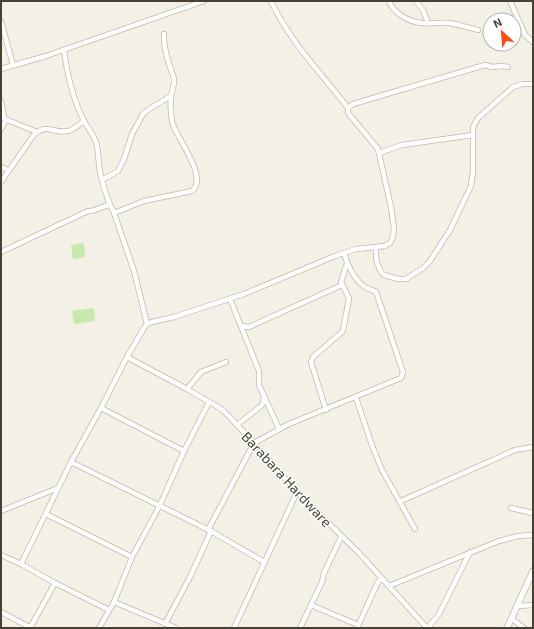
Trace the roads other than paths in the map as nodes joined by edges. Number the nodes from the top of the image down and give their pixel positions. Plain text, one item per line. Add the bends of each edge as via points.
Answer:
1 (204, 1) edge
2 (271, 1) edge
3 (389, 1) edge
4 (416, 1) edge
5 (510, 1) edge
6 (1, 21) edge
7 (428, 23) junction
8 (478, 30) dead end
9 (164, 34) dead end
10 (533, 42) edge
11 (64, 50) junction
12 (13, 65) junction
13 (508, 67) dead end
14 (1, 69) edge
15 (533, 84) edge
16 (171, 96) junction
17 (1, 101) edge
18 (348, 108) junction
19 (5, 119) junction
20 (84, 121) junction
21 (1, 129) edge
22 (37, 132) junction
23 (473, 135) junction
24 (379, 153) junction
25 (1, 167) edge
26 (8, 170) junction
27 (102, 180) junction
28 (1, 182) edge
29 (110, 205) junction
30 (114, 213) junction
31 (376, 247) junction
32 (1, 252) edge
33 (344, 253) junction
34 (347, 263) junction
35 (342, 285) junction
36 (230, 299) junction
37 (147, 324) junction
38 (241, 326) junction
39 (127, 357) junction
40 (226, 362) dead end
41 (188, 389) junction
42 (264, 396) junction
43 (356, 398) junction
44 (210, 402) junction
45 (101, 408) junction
46 (326, 410) junction
47 (237, 425) junction
48 (279, 429) junction
49 (254, 443) junction
50 (533, 447) edge
51 (184, 451) junction
52 (71, 462) junction
53 (58, 488) junction
54 (297, 492) junction
55 (400, 501) junction
56 (160, 505) junction
57 (511, 508) dead end
58 (1, 511) edge
59 (533, 512) edge
60 (46, 514) junction
61 (415, 528) dead end
62 (210, 530) junction
63 (533, 535) edge
64 (342, 537) junction
65 (470, 552) junction
66 (1, 555) edge
67 (132, 557) junction
68 (264, 562) junction
69 (21, 564) junction
70 (533, 570) edge
71 (383, 580) junction
72 (55, 583) junction
73 (389, 586) junction
74 (114, 602) junction
75 (311, 605) junction
76 (533, 605) edge
77 (518, 606) junction
78 (109, 610) junction
79 (1, 612) edge
80 (512, 619) junction
81 (164, 624) junction
82 (25, 625) junction
83 (357, 627) edge
84 (20, 628) edge
85 (30, 628) edge
86 (99, 628) edge
87 (176, 628) edge
88 (234, 628) edge
89 (300, 628) edge
90 (427, 628) edge
91 (507, 628) edge
92 (524, 628) edge

1 - 11 street
2 - 18 street via 303,53
3 - 7 street via 392,8 403,16 413,21
4 - 7 street
5 - 10 street via 525,35
6 - 12 street
7 - 8 street via 463,25
9 - 16 street via 165,52 174,79
11 - 12 street
11 - 20 street via 75,102
12 - 14 street
13 - 18 street via 485,65 353,104
15 - 23 street via 513,87 483,112 475,123
16 - 27 street via 143,114 132,134 118,171
16 - 30 street via 172,121 197,173 197,186 192,191 144,201
17 - 19 street
18 - 24 street via 350,115 377,147
19 - 21 street
19 - 22 street
20 - 22 street via 69,131 47,129
20 - 27 street via 96,141
22 - 26 street
23 - 24 street via 402,145
23 - 31 street via 471,186 450,230 430,261 408,278 398,279 381,272 376,258
24 - 31 street via 394,229 390,243
25 - 26 street
26 - 28 street
27 - 29 street
29 - 30 street
29 - 32 street via 86,212
30 - 37 street via 134,271
31 - 33 street
33 - 34 street
33 - 36 street
34 - 35 street
34 - 43 street via 361,282 376,292 403,372 400,378
35 - 38 street via 249,327
35 - 46 street via 350,298 343,330 313,357 311,362
36 - 37 street
36 - 38 street
37 - 39 street
38 - 42 street via 259,371 259,386
39 - 41 street, Barabara Hardware
39 - 45 street
40 - 41 street via 201,372
41 - 44 street, Barabara Hardware
42 - 47 street via 261,406
42 - 48 street
43 - 46 street
43 - 55 street via 382,470
44 - 47 street, Barabara Hardware via 223,410
44 - 51 street
45 - 51 street
45 - 52 street
46 - 48 street
47 - 49 street, Barabara Hardware
48 - 49 street
49 - 54 street, Barabara Hardware
49 - 62 street
50 - 55 street via 515,450
51 - 56 street
52 - 53 street
52 - 56 street
53 - 58 street
53 - 60 street
54 - 64 street, Barabara Hardware
54 - 68 street
55 - 61 street
56 - 62 street
56 - 67 street
57 - 59 street
60 - 67 street
60 - 69 street
62 - 68 street
62 - 81 street via 191,575
63 - 65 street via 506,538
64 - 71 street, Barabara Hardware
64 - 75 street
65 - 73 street
65 - 90 street via 439,614
66 - 69 street
67 - 74 street
68 - 88 street
69 - 72 street
70 - 77 street
71 - 73 street, Barabara Hardware
71 - 83 street via 378,582
72 - 78 street
72 - 85 street
73 - 90 street, Barabara Hardware
74 - 78 street
74 - 81 street
75 - 83 street
75 - 89 street
76 - 77 street
77 - 80 street
78 - 86 street
79 - 82 street
80 - 91 street
80 - 92 street
81 - 87 street
82 - 84 street
82 - 85 street

